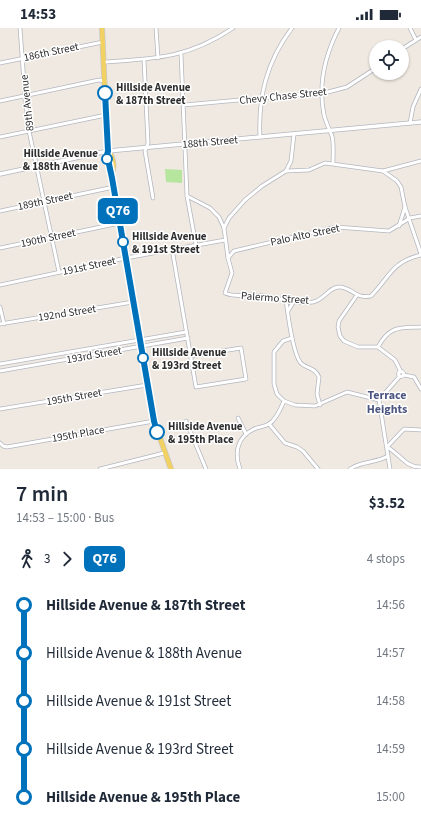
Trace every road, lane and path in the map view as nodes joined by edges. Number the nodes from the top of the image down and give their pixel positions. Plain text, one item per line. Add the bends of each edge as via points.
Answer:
1 (20, 28) edge
2 (102, 28) edge
3 (156, 28) edge
4 (233, 28) edge
5 (292, 28) edge
6 (339, 28) edge
7 (410, 28) edge
8 (421, 37) edge
9 (416, 40) junction
10 (103, 42) junction
11 (409, 44) edge
12 (181, 54) junction
13 (22, 58) junction
14 (158, 58) junction
15 (144, 60) junction
16 (104, 62) junction
17 (0, 63) edge
18 (369, 73) edge
19 (105, 82) junction
20 (421, 89) edge
21 (322, 93) junction
22 (25, 96) junction
23 (260, 99) junction
24 (0, 101) edge
25 (184, 105) junction
26 (106, 115) junction
27 (421, 122) edge
28 (410, 123) junction
29 (329, 130) junction
30 (29, 131) junction
31 (294, 134) junction
32 (0, 137) edge
33 (260, 137) junction
34 (186, 144) junction
35 (146, 147) junction
36 (108, 151) junction
37 (291, 161) junction
38 (421, 161) edge
39 (333, 163) junction
40 (37, 166) junction
41 (391, 169) junction
42 (296, 170) junction
43 (286, 171) junction
44 (383, 171) junction
45 (0, 174) edge
46 (393, 177) junction
47 (114, 187) junction
48 (187, 196) junction
49 (153, 198) dead end
50 (44, 202) junction
51 (405, 207) junction
52 (0, 211) edge
53 (421, 216) edge
54 (219, 217) junction
55 (229, 218) junction
56 (410, 218) junction
57 (120, 222) junction
58 (399, 226) junction
59 (224, 228) junction
60 (52, 237) junction
61 (225, 240) junction
62 (196, 245) junction
63 (226, 247) junction
64 (420, 247) edge
65 (0, 248) edge
66 (172, 249) junction
67 (234, 251) junction
68 (421, 254) edge
69 (126, 258) junction
70 (228, 258) junction
71 (59, 272) junction
72 (0, 285) edge
73 (357, 296) junction
74 (286, 300) junction
75 (294, 301) junction
76 (133, 302) junction
77 (0, 307) edge
78 (288, 311) junction
79 (2, 324) edge
80 (421, 327) edge
81 (186, 332) junction
82 (165, 337) junction
83 (188, 338) junction
84 (292, 338) junction
85 (140, 341) junction
86 (166, 342) junction
87 (106, 346) junction
88 (141, 347) junction
89 (378, 347) junction
90 (76, 351) junction
91 (108, 352) junction
92 (191, 356) junction
93 (45, 357) junction
94 (77, 358) junction
95 (17, 361) junction
96 (47, 363) junction
97 (0, 364) edge
98 (18, 368) junction
99 (0, 371) edge
100 (401, 372) junction
101 (404, 375) junction
102 (400, 376) junction
103 (147, 384) junction
104 (421, 389) edge
105 (379, 400) junction
106 (284, 401) junction
107 (320, 405) junction
108 (0, 409) edge
109 (238, 418) dead end
110 (154, 421) junction
111 (186, 421) dead end
112 (269, 424) junction
113 (421, 430) edge
114 (246, 434) junction
115 (1, 445) edge
116 (387, 447) junction
117 (164, 453) junction
118 (388, 456) junction
119 (421, 467) edge
120 (100, 469) edge
121 (171, 469) edge
122 (206, 469) edge
123 (240, 469) edge
124 (318, 469) edge
125 (350, 469) edge
126 (390, 469) edge

1 - 13 street, 89th Avenue
2 - 10 main road
3 - 14 street
4 - 12 street via 216,40
5 - 23 street via 272,60
6 - 21 street via 325,61
7 - 9 street
8 - 9 street
9 - 11 street
10 - 13 street, 186th Street
10 - 16 main road
12 - 14 street
12 - 25 street
13 - 17 street, 186th Street
13 - 22 street, 89th Avenue
14 - 15 street
15 - 16 street
15 - 35 street via 148,143
16 - 19 main road
18 - 21 street, Chevy Chase Street via 347,87
19 - 22 street via 99,80
19 - 26 main road
20 - 28 street via 412,107
21 - 23 street, Chevy Chase Street
21 - 29 street
22 - 24 street
22 - 30 street, 89th Avenue
23 - 25 street, Chevy Chase Street
23 - 33 street
25 - 34 street
26 - 30 street
26 - 36 main road
27 - 28 street, 188th Street
28 - 29 street, 188th Street
29 - 31 street, 188th Street
29 - 39 street via 332,137
30 - 32 street
30 - 40 street, 89th Avenue
31 - 33 street, 188th Street
31 - 37 street
33 - 34 street, 188th Street
34 - 35 street, 188th Street
34 - 48 street
35 - 36 street, 188th Street
35 - 49 street
36 - 40 street, 188th Street
36 - 47 main road
37 - 42 street
37 - 43 street
38 - 41 street
39 - 42 street
39 - 44 street via 345,167
40 - 45 street, 188th Street
40 - 50 street, 89th Avenue
41 - 44 street
41 - 46 street
42 - 43 street
43 - 55 street via 262,186
44 - 46 street
46 - 51 street via 401,187
47 - 50 street, 189th Street
47 - 57 main road
48 - 54 street via 210,208
48 - 62 street
50 - 52 street, 189th Street
50 - 60 street, 89th Avenue
51 - 56 street
51 - 58 street
53 - 56 street, Palo Alto Street
54 - 55 street
54 - 59 street
55 - 59 street
56 - 58 street, Palo Alto Street
56 - 64 street
57 - 60 street, 190th Street
57 - 69 main road
58 - 67 street, Palo Alto Street via 389,231 336,226
59 - 61 street
60 - 65 street, 190th Street
60 - 71 street, 89th Avenue
61 - 62 street, 191st Street
61 - 63 street
62 - 66 street, 191st Street
63 - 67 street
63 - 70 street
64 - 68 street
66 - 69 street, 191st Street
66 - 81 street
67 - 70 street
68 - 73 street via 396,265 370,296
69 - 71 street, 191st Street
69 - 76 main road
70 - 74 street, Palermo Street via 232,278 225,293 231,296 253,295
71 - 72 street, 191st Street
73 - 75 street, Palermo Street via 339,287 318,300
73 - 89 street via 339,320 340,336 344,341 358,347
74 - 75 street, Palermo Street
74 - 78 street
75 - 78 street
76 - 79 street, 192nd Street
76 - 85 main road
77 - 79 street
78 - 84 street
80 - 89 street via 396,329 386,336
81 - 82 street, 193rd Street
81 - 83 street
82 - 85 street, 193rd Street
82 - 86 street
83 - 86 street, 193rd Street
83 - 92 street
84 - 106 street via 282,340 275,349 273,379 275,390
84 - 107 street via 299,361 313,369 319,377 317,394
85 - 87 street, 193rd Street
85 - 88 main road
86 - 88 street, 193rd Street
87 - 90 street, 193rd Street
87 - 91 street
88 - 91 street, 193rd Street
88 - 103 main road
89 - 100 street via 395,360
90 - 93 street, 193rd Street
90 - 94 street
91 - 94 street, 193rd Street
92 - 92 street via 196,387 246,379 241,348
93 - 95 street, 193rd Street
93 - 96 street
94 - 96 street, 193rd Street
95 - 97 street, 193rd Street
95 - 98 street
96 - 98 street, 193rd Street
98 - 99 street, 193rd Street
100 - 101 street
100 - 102 street
101 - 102 street
101 - 104 street via 414,377
102 - 105 street
103 - 108 street, 195th Street
103 - 110 main road
105 - 107 street via 347,392
105 - 116 street
106 - 107 street via 303,406
106 - 112 street via 278,414
109 - 114 street
110 - 115 street, 195th Place
110 - 117 main road
111 - 122 street
112 - 114 street
112 - 124 street via 285,442 303,451
113 - 116 street via 404,429
114 - 123 street via 236,453
116 - 118 street
116 - 119 street via 409,465
117 - 120 street
117 - 121 main road
118 - 125 street via 355,465
118 - 126 street

